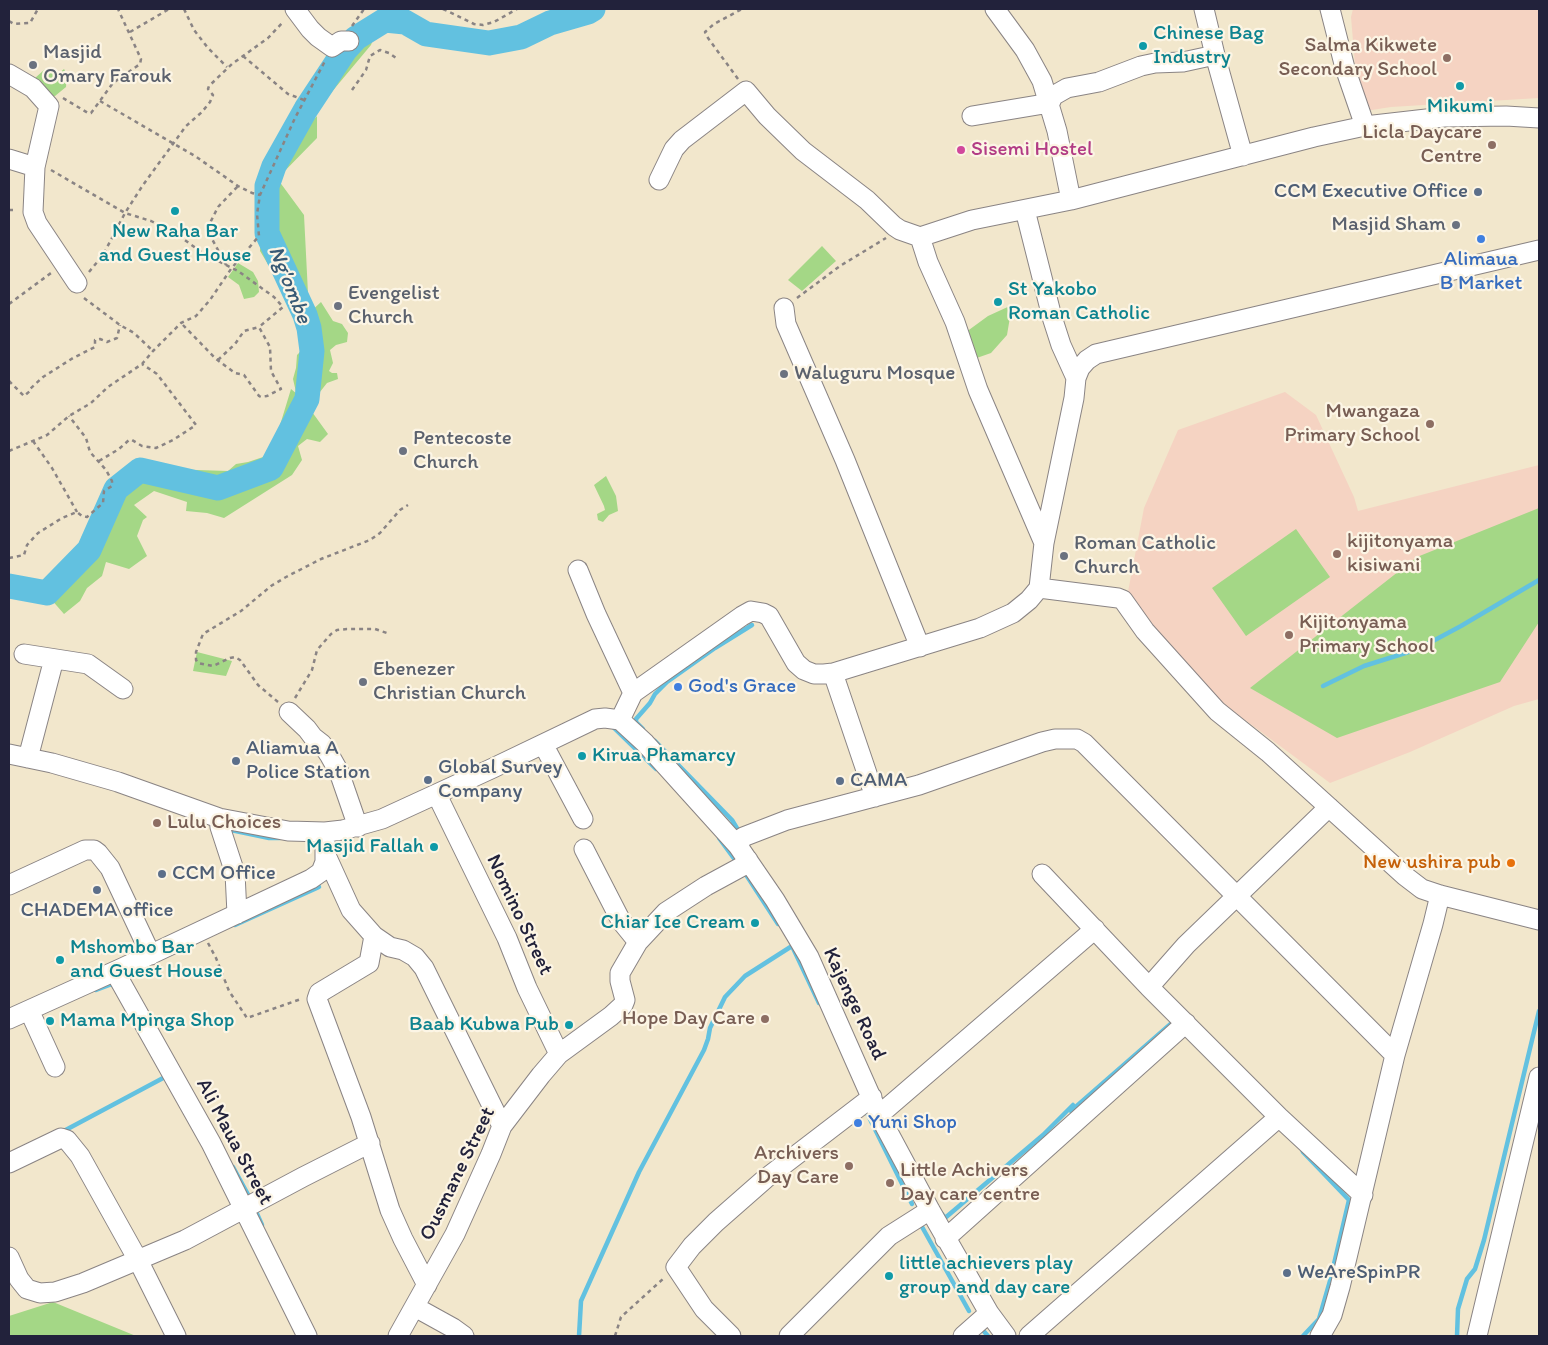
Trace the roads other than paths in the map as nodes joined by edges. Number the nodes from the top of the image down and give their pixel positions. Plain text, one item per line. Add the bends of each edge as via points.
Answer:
1 (296, 9) edge
2 (995, 9) edge
3 (1204, 9) edge
4 (1330, 9) edge
5 (341, 44) road end
6 (1215, 55) junction
7 (9, 74) edge
8 (1050, 104) junction
9 (972, 116) dead end
10 (1539, 118) edge
11 (1365, 126) junction
12 (1243, 156) junction
13 (9, 159) edge
14 (35, 167) junction
15 (659, 180) dead end
16 (1071, 200) junction
17 (1025, 210) junction
18 (920, 237) junction
19 (1539, 250) edge
20 (77, 283) road end
21 (784, 308) road end
22 (1076, 378) junction
23 (1044, 543) junction
24 (578, 570) dead end
25 (1039, 588) junction
26 (920, 647) junction
27 (24, 654) dead end
28 (54, 659) junction
29 (833, 673) junction
30 (123, 689) dead end
31 (633, 693) junction
32 (289, 712) road end
33 (620, 720) junction
34 (542, 744) junction
35 (9, 754) edge
36 (28, 758) junction
37 (437, 795) junction
38 (874, 797) junction
39 (1329, 807) junction
40 (219, 818) junction
41 (583, 819) dead end
42 (358, 827) junction
43 (325, 832) junction
44 (584, 849) dead end
45 (325, 853) junction
46 (743, 853) junction
47 (1042, 874) dead end
48 (9, 886) edge
49 (1237, 895) junction
50 (1440, 895) junction
51 (236, 914) junction
52 (1539, 920) edge
53 (1095, 929) junction
54 (374, 936) junction
55 (638, 942) junction
56 (151, 954) junction
57 (115, 972) junction
58 (1149, 987) junction
59 (29, 1010) junction
60 (9, 1019) edge
61 (1186, 1023) junction
62 (559, 1054) junction
63 (1395, 1054) junction
64 (55, 1067) dead end
65 (1539, 1077) edge
66 (872, 1098) junction
67 (879, 1115) junction
68 (1279, 1117) junction
69 (502, 1126) junction
70 (370, 1143) junction
71 (9, 1162) edge
72 (1362, 1195) junction
73 (245, 1208) junction
74 (930, 1210) junction
75 (945, 1239) junction
76 (9, 1257) edge
77 (138, 1260) junction
78 (427, 1285) junction
79 (415, 1307) junction
80 (989, 1313) junction
81 (176, 1336) edge
82 (307, 1336) edge
83 (398, 1336) edge
84 (464, 1336) edge
85 (731, 1336) edge
86 (789, 1336) edge
87 (963, 1336) edge
88 (1006, 1336) edge
89 (1029, 1336) edge
90 (1320, 1336) edge
91 (1477, 1336) edge

1 - 5 street via 318,37
2 - 8 street via 1033,63
3 - 6 street
4 - 11 street via 1345,68
6 - 8 street via 1141,66 1099,82 1067,88 1053,96
6 - 12 street
7 - 14 street via 33,88 50,106
8 - 9 street
8 - 16 street
10 - 11 street via 1444,117
11 - 12 street
12 - 16 street
13 - 14 street
14 - 20 street via 33,212
15 - 18 street via 682,140 746,91 803,151 900,230
16 - 17 street
17 - 18 street via 972,220
17 - 22 street via 1052,317
18 - 23 street via 955,322 978,390
19 - 22 street via 1106,351 1087,360
21 - 26 street via 786,324
22 - 23 street
23 - 25 street
24 - 31 street
25 - 26 street via 1014,613
25 - 39 street via 1123,600 1145,631 1200,694
26 - 29 street
27 - 28 street
28 - 30 street via 88,664
28 - 36 street
29 - 31 street via 814,674 804,670 796,663 769,616 751,611
29 - 38 street
31 - 33 street
32 - 42 street via 330,756 339,772
33 - 34 street via 595,719
33 - 46 street, Kajenge Road via 645,743
34 - 37 street
34 - 41 street
35 - 36 street
36 - 40 street via 118,782
37 - 42 street
37 - 62 street, Nomino Street
38 - 46 street, Ousmane Street via 787,820 742,836
38 - 49 street, Ousmane Street via 919,785 1042,742 1077,739
39 - 49 street
39 - 50 street via 1405,876
40 - 43 street via 288,831
40 - 51 street via 235,874
42 - 43 street
43 - 45 street
44 - 55 street via 621,921
45 - 51 street via 321,872 312,879
45 - 54 street via 351,910
46 - 55 street, Ousmane Street via 741,867 666,912
46 - 66 street, Kajenge Road via 809,958
47 - 53 street
48 - 56 street via 85,850 94,850 110,868
49 - 58 street
49 - 63 street, Ousmane Street
50 - 52 street
50 - 63 street
51 - 56 street
53 - 58 street
53 - 67 street
54 - 69 street via 390,947 403,950 424,968
54 - 70 street via 369,963 319,993 317,999
55 - 62 street, Ousmane Street via 620,973 625,1000 622,1005
56 - 57 street
57 - 59 street
57 - 73 street, Ali Maua Street
58 - 61 street
59 - 60 street
59 - 64 street
61 - 68 street
61 - 75 street
62 - 69 street, Ousmane Street
63 - 72 street
65 - 91 street
66 - 67 street, Kajenge Road
66 - 85 street via 716,1222 676,1267 704,1309
67 - 74 street, Kajenge Road
68 - 72 street
68 - 89 street
69 - 78 street, Ousmane Street via 455,1234
70 - 73 street
70 - 78 street via 390,1210
71 - 77 street via 61,1138 67,1140 80,1156
72 - 90 street via 1334,1308
73 - 77 street via 185,1240
73 - 82 street, Ali Maua Street
74 - 75 street, Kajenge Road
74 - 86 street via 889,1236
75 - 80 street, Kajenge Road
76 - 77 street via 27,1289 40,1293 83,1283
77 - 81 street
78 - 79 street, Ousmane Street
79 - 83 street, Ousmane Street
79 - 84 street
80 - 87 street
80 - 88 street, Kajenge Road

